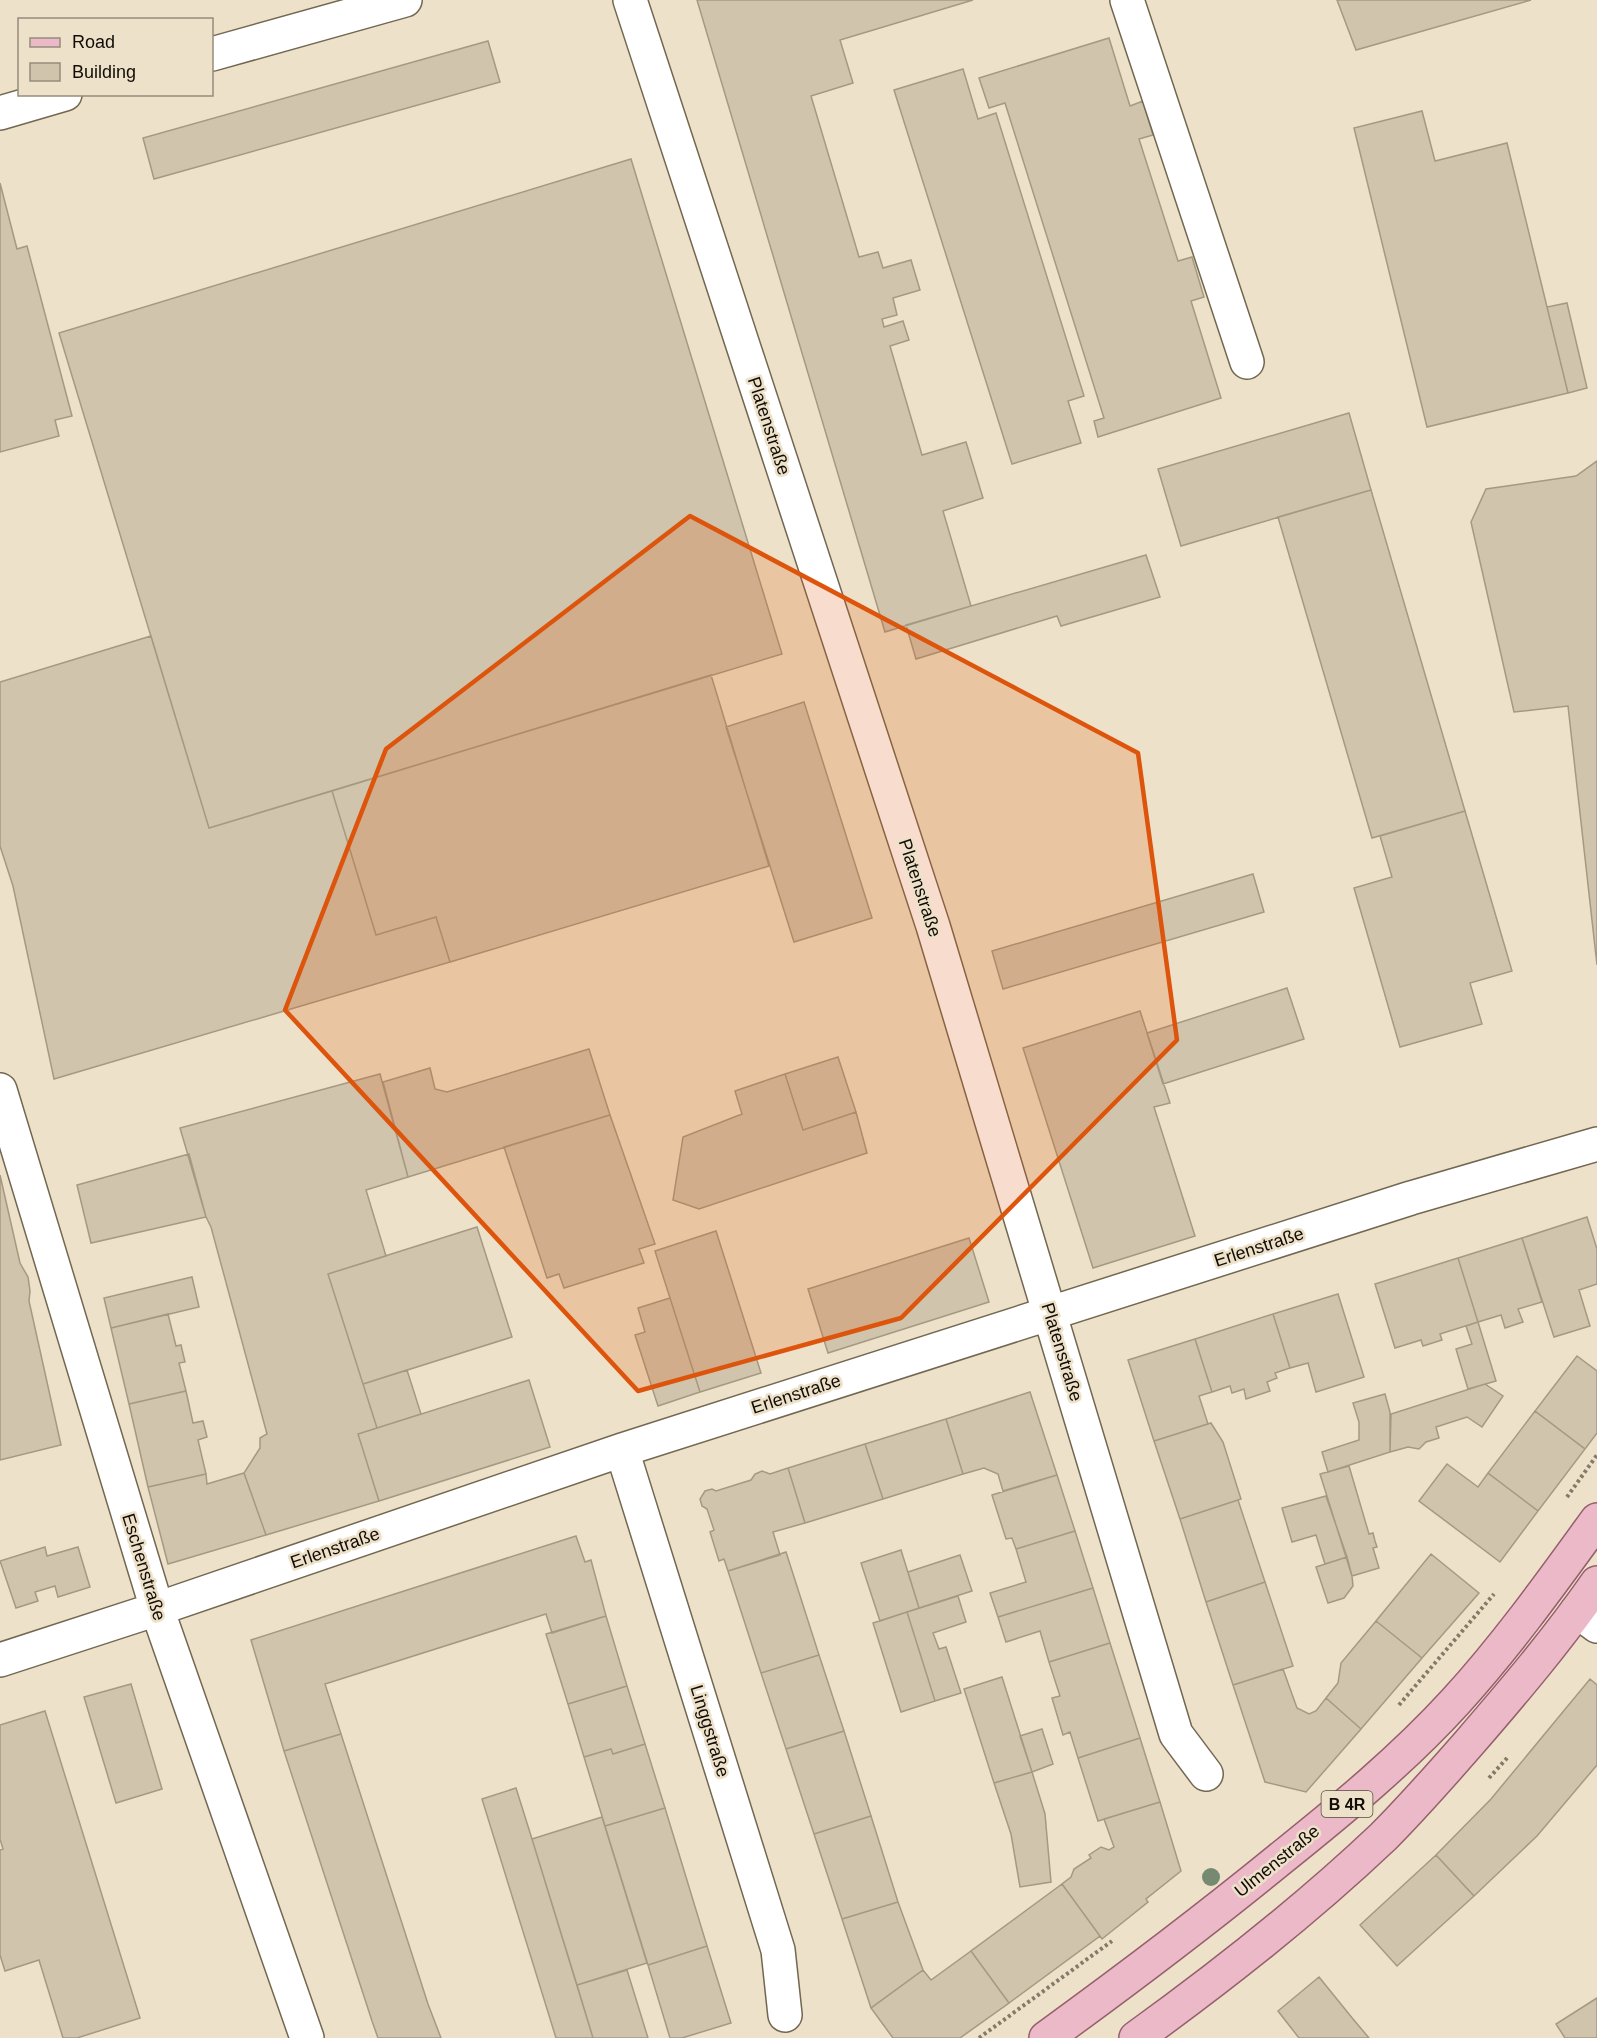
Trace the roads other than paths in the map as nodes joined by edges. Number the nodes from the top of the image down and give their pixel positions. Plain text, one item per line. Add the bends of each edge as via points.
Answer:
1 (405, 0) edge
2 (630, 0) edge
3 (1127, 0) edge
4 (213, 54) edge
5 (58, 96) edge
6 (0, 112) edge
7 (1247, 362) dead end
8 (0, 1090) edge
9 (1597, 1144) edge
10 (1051, 1313) junction
11 (622, 1450) junction
12 (1597, 1520) edge
13 (1597, 1583) edge
14 (157, 1609) junction
15 (1587, 1618) edge
16 (0, 1660) edge
17 (1206, 1773) dead end
18 (786, 2015) dead end
19 (307, 2038) edge
20 (1046, 2038) edge
21 (1136, 2038) edge

1 - 4 street
2 - 10 street, Platenstraße via 933,926
3 - 7 street
5 - 6 street
8 - 14 street, Eschenstraße
9 - 10 street, Erlenstraße via 1411,1198
10 - 11 street, Erlenstraße
10 - 17 street, Platenstraße via 1176,1734
11 - 14 street, Erlenstraße
11 - 18 street, Linggstraße via 778,1950
12 - 20 main road, Ulmenstraße / B 4R via 1527,1617 1409,1749 1243,1889
13 - 15 main road, B 4R
14 - 16 street, Erlenstraße
14 - 19 street, Eschenstraße
15 - 21 main road, B 4R via 1385,1834 1276,1931

